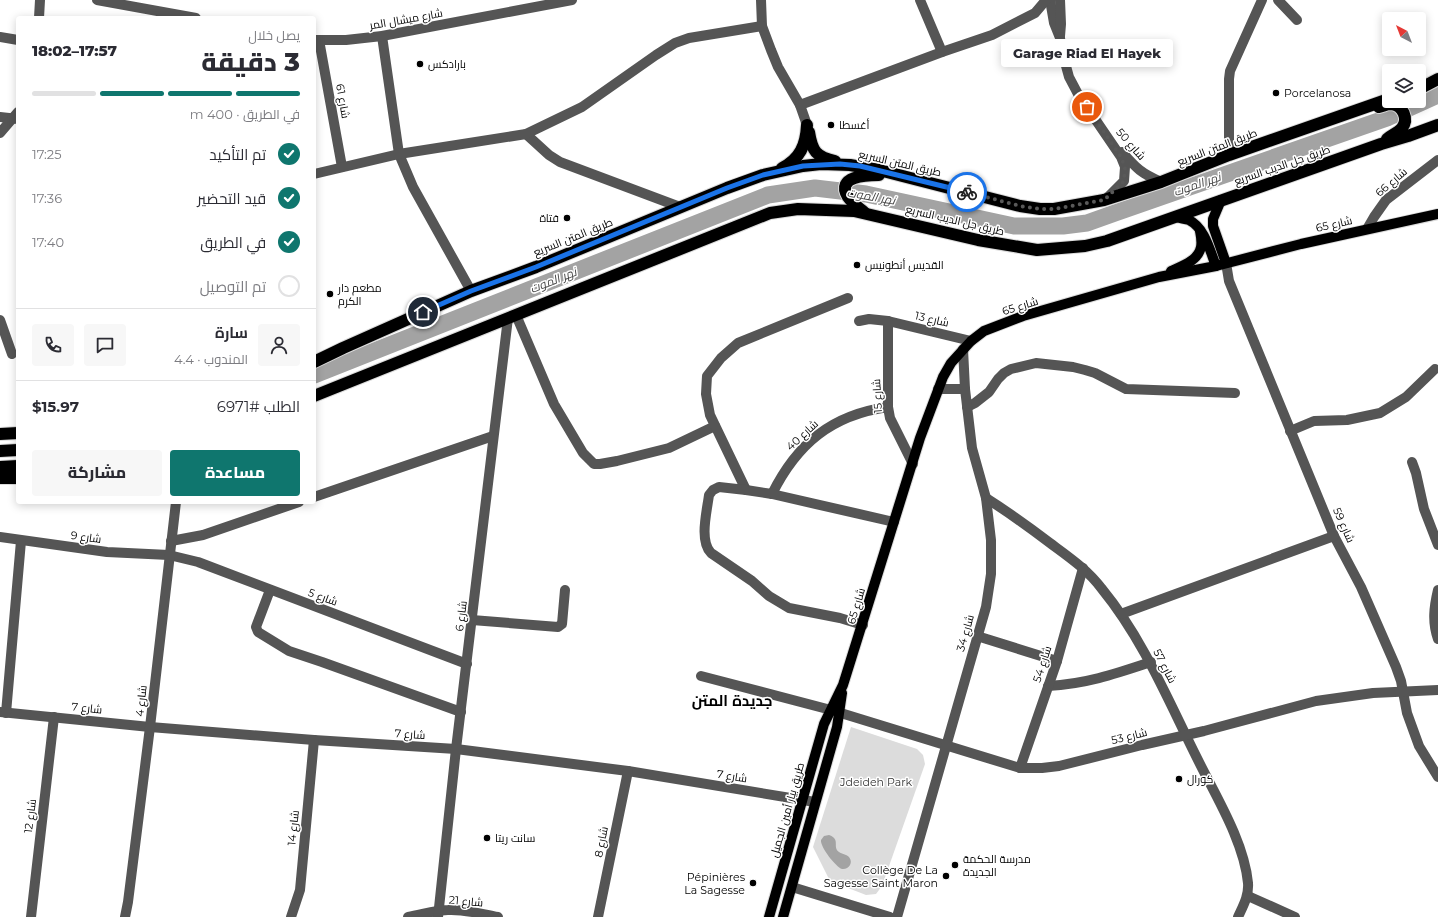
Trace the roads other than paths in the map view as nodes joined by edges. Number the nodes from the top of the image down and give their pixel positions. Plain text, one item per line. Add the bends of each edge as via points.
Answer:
1 (33, 0) edge
2 (40, 0) edge
3 (97, 0) edge
4 (572, 0) edge
5 (760, 0) edge
6 (920, 0) edge
7 (1046, 0) edge
8 (1050, 0) edge
9 (1262, 0) edge
10 (1278, 0) edge
11 (1063, 2) edge
12 (1037, 12) junction
13 (1052, 13) junction
14 (33, 16) edge
15 (39, 16) edge
16 (185, 16) edge
17 (1297, 20) dead end
18 (762, 26) junction
19 (382, 36) junction
20 (0, 37) edge
21 (1060, 38) junction
22 (16, 40) edge
23 (317, 40) edge
24 (942, 52) junction
25 (1438, 78) edge
26 (1426, 84) edge
27 (1382, 104) edge
28 (800, 105) junction
29 (1400, 108) edge
30 (0, 117) edge
31 (16, 117) edge
32 (1438, 124) edge
33 (807, 125) junction
34 (1105, 132) junction
35 (0, 133) edge
36 (526, 134) junction
37 (1381, 144) junction
38 (399, 154) junction
39 (1230, 155) junction
40 (1438, 160) edge
41 (850, 165) junction
42 (342, 167) junction
43 (890, 173) junction
44 (316, 174) edge
45 (770, 174) junction
46 (1161, 182) junction
47 (1104, 200) junction
48 (1221, 200) junction
49 (680, 207) junction
50 (864, 212) junction
51 (1438, 214) edge
52 (1176, 217) junction
53 (1367, 229) junction
54 (1200, 231) junction
55 (1221, 264) junction
56 (1159, 277) junction
57 (471, 291) junction
58 (848, 298) dead end
59 (413, 316) junction
60 (512, 317) junction
61 (0, 320) edge
62 (859, 321) dead end
63 (888, 321) junction
64 (971, 341) junction
65 (963, 349) junction
66 (316, 352) edge
67 (12, 354) dead end
68 (316, 361) edge
69 (1435, 369) dead end
70 (938, 389) junction
71 (965, 390) junction
72 (1235, 393) dead end
73 (316, 395) edge
74 (888, 407) junction
75 (967, 407) junction
76 (715, 426) junction
77 (1290, 431) junction
78 (16, 433) edge
79 (0, 434) edge
80 (493, 436) junction
81 (16, 450) edge
82 (0, 451) edge
83 (1412, 462) dead end
84 (913, 464) junction
85 (16, 466) edge
86 (0, 467) edge
87 (0, 478) edge
88 (16, 478) edge
89 (746, 490) junction
90 (772, 494) junction
91 (316, 496) edge
92 (986, 498) junction
93 (176, 504) edge
94 (293, 504) edge
95 (894, 522) junction
96 (1334, 536) junction
97 (0, 537) edge
98 (21, 541) junction
99 (171, 541) junction
100 (1438, 545) edge
101 (169, 555) junction
102 (1083, 568) junction
103 (270, 590) junction
104 (565, 590) dead end
105 (1438, 590) edge
106 (1121, 614) junction
107 (472, 620) junction
108 (863, 625) junction
109 (977, 636) junction
110 (1438, 638) edge
111 (1057, 661) junction
112 (1151, 662) junction
113 (467, 664) junction
114 (701, 676) dead end
115 (1048, 686) junction
116 (1438, 690) edge
117 (1403, 692) junction
118 (835, 711) junction
119 (461, 712) junction
120 (3, 713) edge
121 (54, 717) junction
122 (150, 727) junction
123 (1185, 735) junction
124 (314, 740) junction
125 (945, 745) junction
126 (456, 749) junction
127 (1020, 768) junction
128 (628, 771) junction
129 (1438, 777) edge
130 (803, 800) junction
131 (815, 802) junction
132 (792, 887) junction
133 (1248, 896) junction
134 (128, 902) junction
135 (438, 914) edge
136 (31, 917) edge
137 (125, 917) edge
138 (130, 917) edge
139 (291, 917) edge
140 (408, 917) edge
141 (498, 917) edge
142 (598, 917) edge
143 (769, 917) edge
144 (783, 917) edge
145 (890, 917) edge
146 (897, 917) edge
147 (1238, 917) edge
148 (1295, 917) edge

1 - 14 street
2 - 15 street
3 - 16 street
4 - 19 street, شارع ميشال المر
5 - 18 street
6 - 24 street
7 - 12 street
8 - 13 street, شارع 50
9 - 39 street via 1230,71
10 - 17 street
11 - 13 street
11 - 21 street, شارع 50
12 - 13 street
12 - 24 street via 992,35
13 - 21 street, شارع 50
18 - 28 street via 778,67
18 - 36 street via 688,38 676,43 582,107
19 - 23 street, شارع ميشال المر
19 - 38 street
20 - 22 street
21 - 34 street, شارع 50 via 1072,83
23 - 42 street, شارع 61
24 - 28 street
25 - 26 highway
27 - 39 highway, طريق المتن السريع via 1372,109 1360,109
28 - 33 street
29 - 37 highway via 1405,115 1403,126
30 - 31 street
31 - 35 street
32 - 37 highway, طريق جل الديب السريع
33 - 41 highway via 815,152 825,159
33 - 45 highway via 805,143 799,154 789,164
34 - 46 street, شارع 50 via 1143,174
34 - 47 street, شارع 50 via 1121,157 1125,172 1124,181
36 - 38 street
36 - 49 street via 560,162
37 - 48 highway, طريق جل الديب السريع
38 - 42 street
38 - 57 street via 413,187
39 - 46 highway, طريق المتن السريع
40 - 53 street, شارع 66 via 1386,200
41 - 43 highway, طريق المتن السريع
41 - 45 highway, طريق المتن السريع via 803,166
42 - 44 street
43 - 47 highway, طريق المتن السريع via 1040,209 1067,208
43 - 50 highway via 863,175 847,184 845,188 850,200
45 - 49 highway, طريق المتن السريع
46 - 47 highway, طريق المتن السريع
48 - 52 highway, طريق جل الديب السريع
48 - 55 main road via 1213,219 1213,226
49 - 57 highway, طريق المتن السريع
50 - 52 highway, طريق جل الديب السريع via 978,240 1037,250 1093,245
50 - 60 highway, طريق جل الديب السريع via 798,209 770,213
51 - 53 main road, شارع 65
52 - 54 main road via 1195,224
53 - 55 main road, شارع 65
54 - 55 main road
54 - 56 main road via 1201,247 1196,257
55 - 56 main road, شارع 65
55 - 77 street, شارع 59
56 - 64 main road, شارع 65 via 1023,316 984,331
57 - 59 highway, طريق المتن السريع
58 - 76 street via 738,343 721,358 706,376 706,394
59 - 66 highway via 380,326
59 - 68 highway
60 - 73 highway, طريق جل الديب السريع
60 - 76 street via 554,404 583,453 594,464 669,448
60 - 80 street, شارع 6
61 - 67 street
62 - 63 street, شارع 13
63 - 64 street, شارع 13
63 - 74 street, شارع 15
64 - 65 main road, شارع 65
65 - 70 main road, شارع 65 via 951,363
65 - 71 street, شارع 34
69 - 77 street via 1406,397 1380,413 1347,420 1314,421
70 - 71 street
70 - 84 main road, شارع 65
71 - 75 street, شارع 34
72 - 75 street via 1126,389 1085,370 1036,363 1004,373 989,392
74 - 84 street, شارع 15 via 890,418
74 - 90 street, شارع 40 via 854,414 832,424 792,461 781,475
75 - 92 street, شارع 34 via 972,448
76 - 89 street
77 - 96 street, شارع 59
78 - 79 highway
80 - 91 street
80 - 107 street, شارع 6
81 - 82 highway
83 - 100 street via 1424,509
84 - 95 main road, شارع 65
85 - 86 highway
87 - 88 highway
89 - 90 street
89 - 108 street via 719,487 709,495 704,538 708,549 781,604 796,610
90 - 95 street
92 - 102 street, شارع 57
92 - 109 street, شارع 34 via 991,540 991,574 986,607
93 - 99 street, شارع 4
94 - 99 street via 204,535
95 - 108 main road, شارع 65
96 - 106 street
96 - 117 street, شارع 59 via 1361,587 1396,666
97 - 98 street, شارع 9
98 - 101 street, شارع 9 via 107,552
98 - 120 street
99 - 101 street, شارع 4
101 - 103 street, شارع 5 via 198,562
101 - 122 street, شارع 4
102 - 106 street, شارع 57
102 - 111 street, شارع 54
103 - 113 street, شارع 5
103 - 119 street via 256,627 264,636 289,651
104 - 107 street via 562,624 558,627
105 - 110 street via 1434,627
106 - 112 street, شارع 57
107 - 113 street, شارع 6
108 - 118 main road, شارع 65
109 - 111 street
109 - 125 street, شارع 34
111 - 115 street, شارع 54
112 - 115 street via 1089,681
112 - 123 street, شارع 57
113 - 119 street, شارع 6
114 - 118 street, شارع 53
115 - 127 street, شارع 54
116 - 117 street, شارع 53
117 - 123 street, شارع 53 via 1373,693 1316,701
117 - 129 street, شارع 59 via 1406,713 1419,746
118 - 125 street, شارع 53
118 - 130 main road, طريق بيار أمين الجميل via 824,724
118 - 131 main road
119 - 126 street, شارع 6
120 - 121 street, شارع 7
121 - 122 street, شارع 7
121 - 136 street, شارع 12
122 - 124 street, شارع 7
122 - 134 street, شارع 4
123 - 127 street, شارع 53 via 1059,766
123 - 133 street, شارع 57 via 1236,837 1246,870
124 - 126 street, شارع 7
124 - 139 street, شارع 14 via 300,890
125 - 127 street, شارع 53
125 - 146 street, شارع 34
126 - 128 street, شارع 7
126 - 135 street, شارع 6
128 - 130 street, شارع 7
128 - 142 street, شارع 8
130 - 131 street, شارع 7
130 - 143 main road, طريق بيار أمين الجميل
131 - 132 main road
132 - 144 main road
132 - 145 street
133 - 147 street, شارع 57
133 - 148 street
134 - 137 street, شارع 4
134 - 138 street, شارع 4
135 - 140 street, شارع 21
135 - 141 street, شارع 21 via 446,910 461,910

